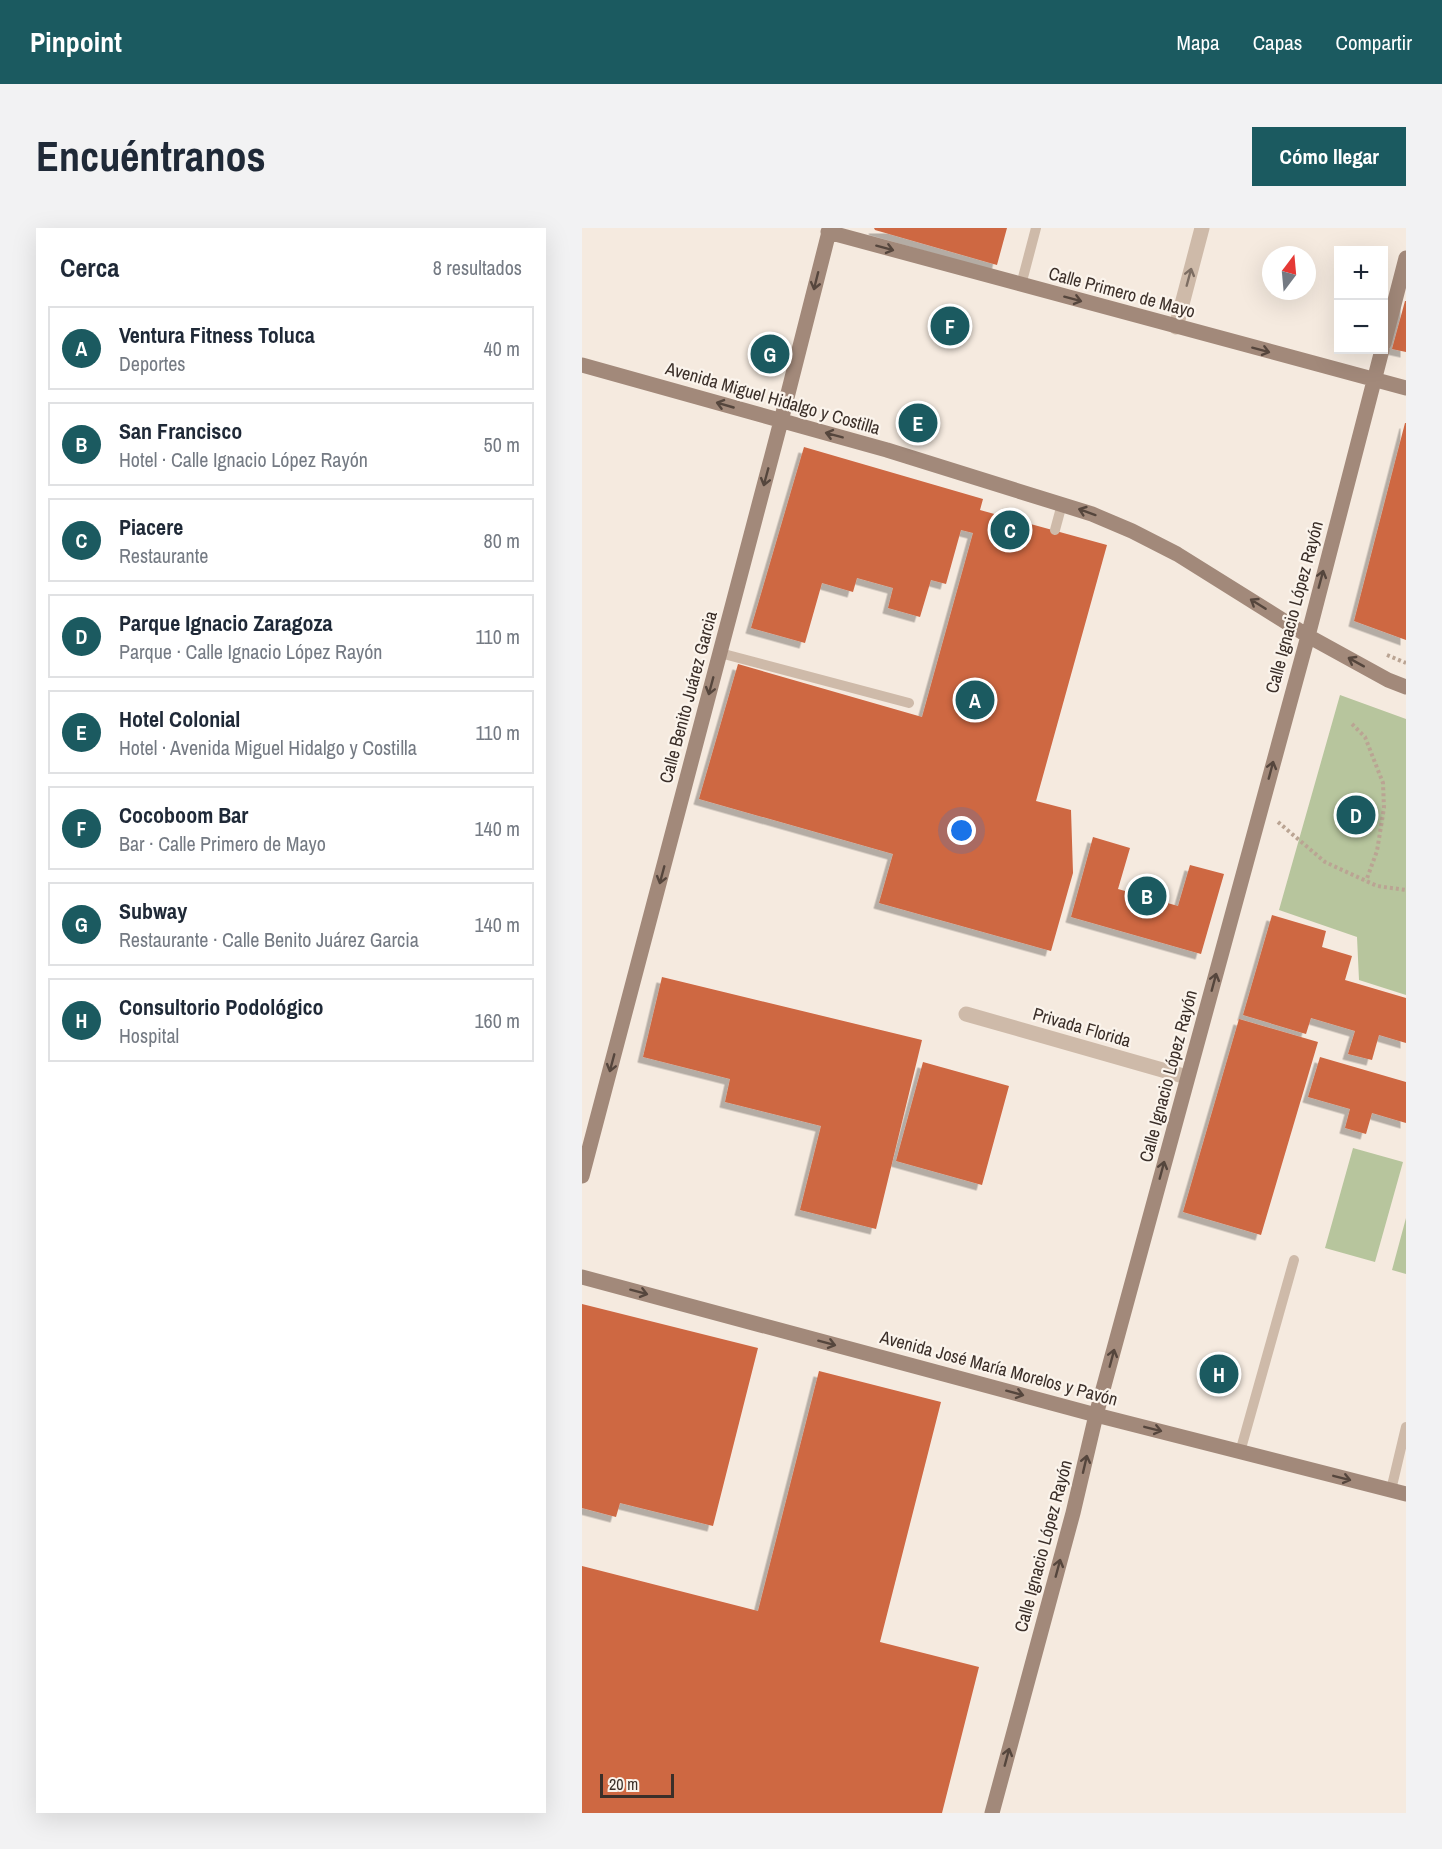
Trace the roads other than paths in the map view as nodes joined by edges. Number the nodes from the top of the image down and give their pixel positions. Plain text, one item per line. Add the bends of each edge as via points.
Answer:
1 (1036, 228) edge
2 (1202, 228) edge
3 (829, 230) edge
4 (1406, 258) edge
5 (1021, 285) junction
6 (1388, 325) edge
7 (1176, 327) junction
8 (1381, 354) edge
9 (582, 365) edge
10 (1374, 380) junction
11 (1406, 388) edge
12 (781, 421) junction
13 (1062, 504) junction
14 (1055, 530) dead end
15 (1308, 636) junction
16 (720, 653) junction
17 (1406, 687) edge
18 (909, 703) dead end
19 (966, 1014) dead end
20 (1187, 1077) junction
21 (582, 1176) edge
22 (1294, 1260) dead end
23 (582, 1277) edge
24 (1096, 1414) junction
25 (1406, 1427) edge
26 (1240, 1452) junction
27 (1399, 1492) edge
28 (992, 1813) edge

1 - 5 lane
7 -> 2 street
3 -> 5 main road, Calle Primero de Mayo
3 -> 12 main road, Calle Benito Juárez Garcia
4 - 6 main road
5 -> 7 main road, Calle Primero de Mayo
7 -> 10 main road, Calle Primero de Mayo
8 - 10 main road, Calle Ignacio López Rayón
12 -> 9 main road, Avenida Miguel Hidalgo y Costilla
10 - 11 main road, Calle Primero de Mayo
15 -> 10 main road, Calle Ignacio López Rayón
13 -> 12 main road, Avenida Miguel Hidalgo y Costilla
12 -> 16 main road, Calle Benito Juárez Garcia
13 - 14 lane
15 -> 13 main road, Avenida Miguel Hidalgo y Costilla via 1177,555 1132,531
17 -> 15 main road, Avenida Miguel Hidalgo y Costilla
20 -> 15 main road, Calle Ignacio López Rayón
16 - 18 lane
16 -> 21 main road, Calle Benito Juárez Garcia
19 - 20 street, Privada Florida
24 -> 20 main road, Calle Ignacio López Rayón
22 - 26 lane
23 -> 24 main road, Avenida José María Morelos y Pavón
24 -> 26 main road, Avenida José María Morelos y Pavón
28 -> 24 main road, Calle Ignacio López Rayón
25 - 27 lane
26 -> 27 main road, Avenida José María Morelos y Pavón

